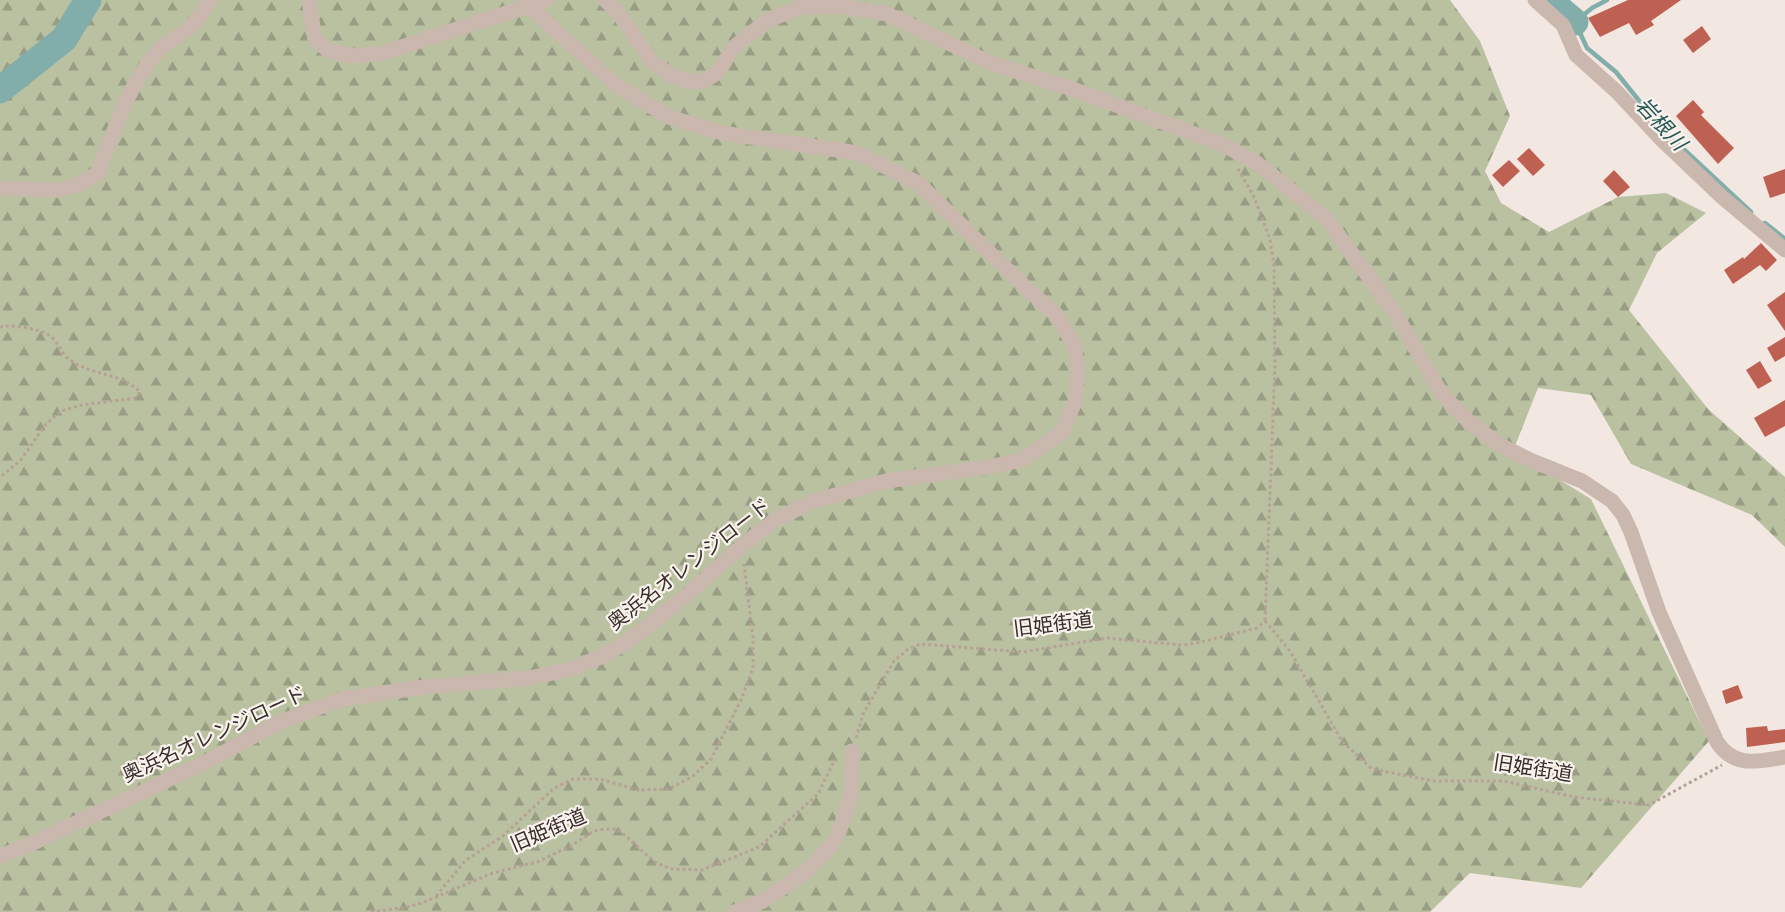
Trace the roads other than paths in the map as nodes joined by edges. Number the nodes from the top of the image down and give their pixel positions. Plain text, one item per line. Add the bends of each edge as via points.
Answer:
1 (210, 0) edge
2 (309, 0) edge
3 (547, 0) edge
4 (605, 0) edge
5 (1535, 0) edge
6 (526, 3) edge
7 (0, 188) edge
8 (1785, 250) edge
9 (852, 750) road end
10 (1785, 757) edge
11 (0, 856) edge
12 (735, 912) edge

1 - 7 street via 189,29 159,49 139,75 98,173 78,185 56,190
2 - 6 street via 315,40 329,51 352,56 383,53
3 - 6 street
4 - 10 street via 653,63 690,82 704,81 717,73 734,47 766,21 801,7 842,6 887,14 993,64 1222,144 1257,163 1327,219 1396,315 1441,393 1468,421 1500,445 1582,481 1612,501 1631,532 1659,612 1723,751 1747,762
5 - 8 street via 1563,25 1576,55 1722,197
6 - 11 street, 奥浜名オレンジロード via 616,85 669,117 722,133 858,153 918,183 1057,315 1074,346 1078,368 1075,402 1062,432 1022,460 886,481 814,501 775,520 630,640 571,669 529,678 342,699 280,722 204,763
9 - 12 street via 851,793 840,830 830,847 807,872 763,901

